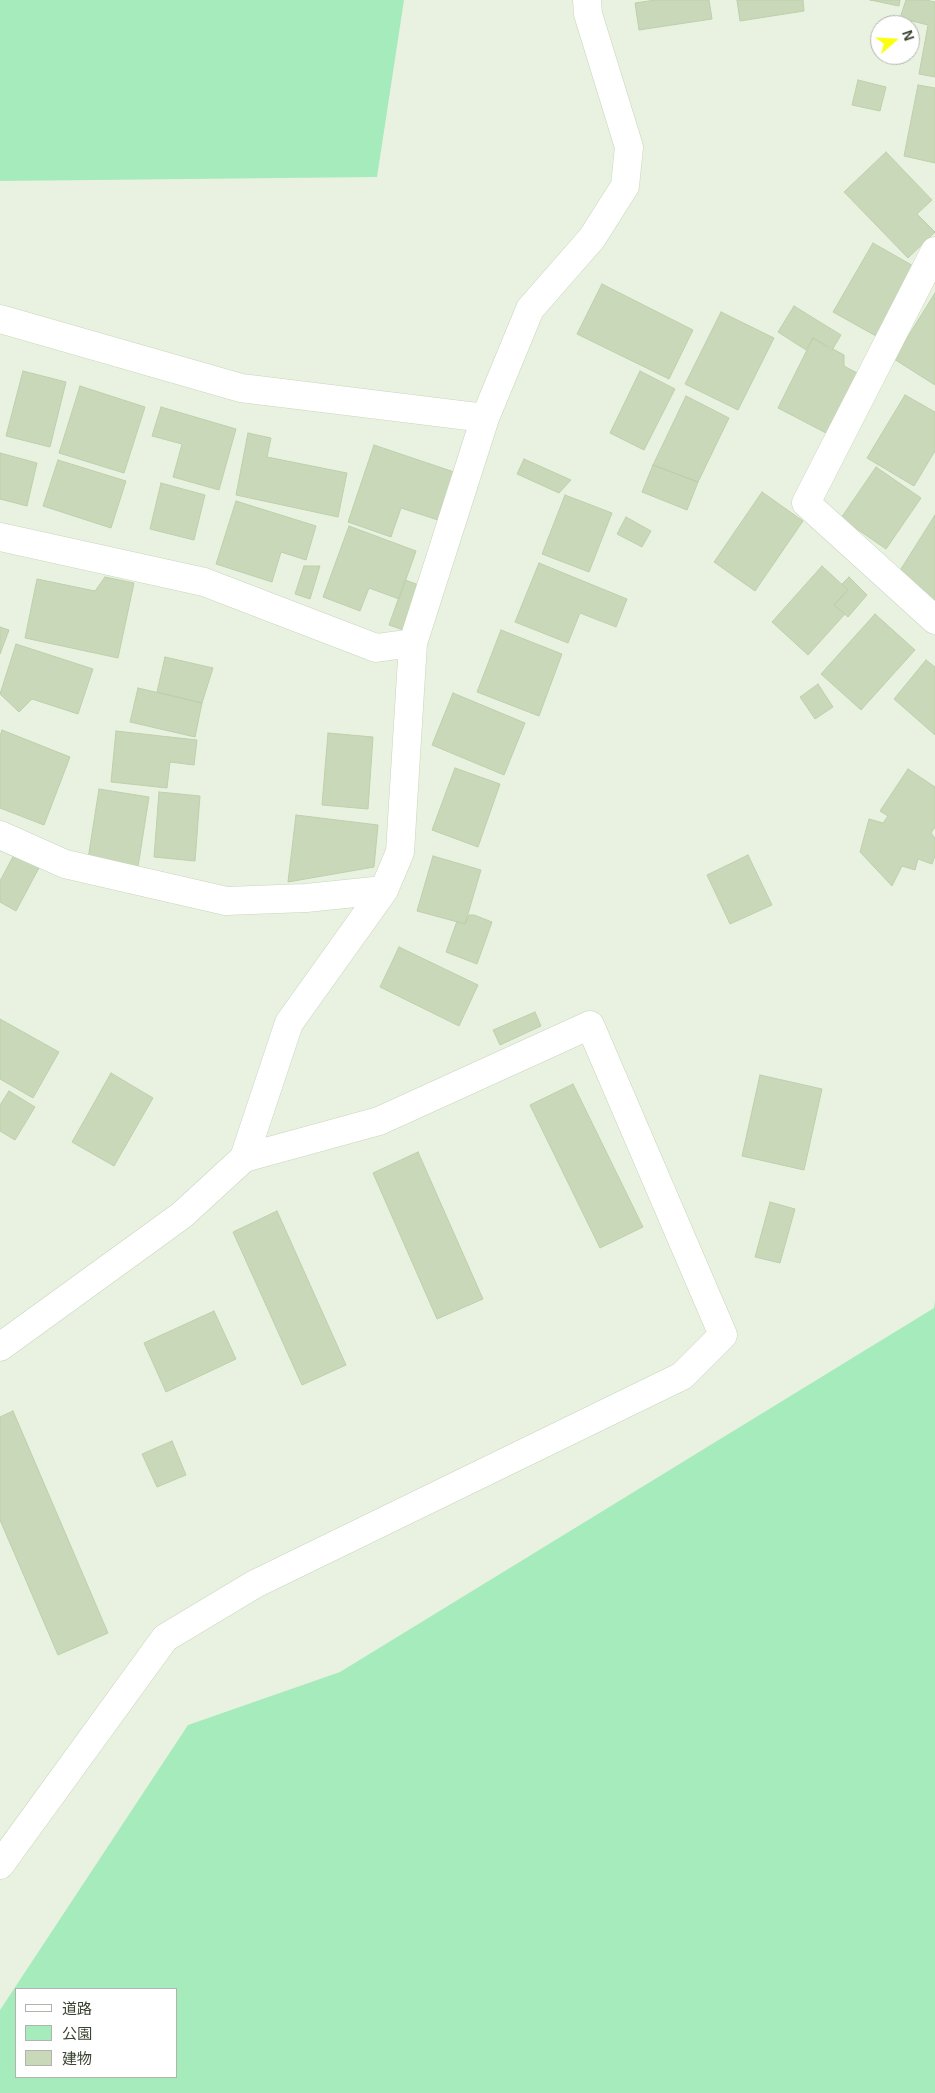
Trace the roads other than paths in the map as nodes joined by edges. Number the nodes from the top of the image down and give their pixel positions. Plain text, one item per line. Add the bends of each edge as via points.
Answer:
1 (587, 0) edge
2 (933, 261) edge
3 (0, 319) edge
4 (485, 418) junction
5 (0, 537) edge
6 (935, 620) edge
7 (413, 643) junction
8 (0, 835) edge
9 (384, 890) junction
10 (244, 1158) junction
11 (0, 1347) edge
12 (0, 1866) edge

1 - 4 street via 588,14 630,147 625,186 592,238 530,309
2 - 6 street via 806,502
3 - 4 street via 241,388
4 - 7 street
5 - 7 street via 204,582 376,648
7 - 9 street via 400,852
8 - 9 street via 65,864 226,901 306,898
9 - 10 street via 290,1023
10 - 11 street via 182,1215
10 - 12 street via 379,1121 590,1025 723,1335 682,1376 255,1584 165,1638

